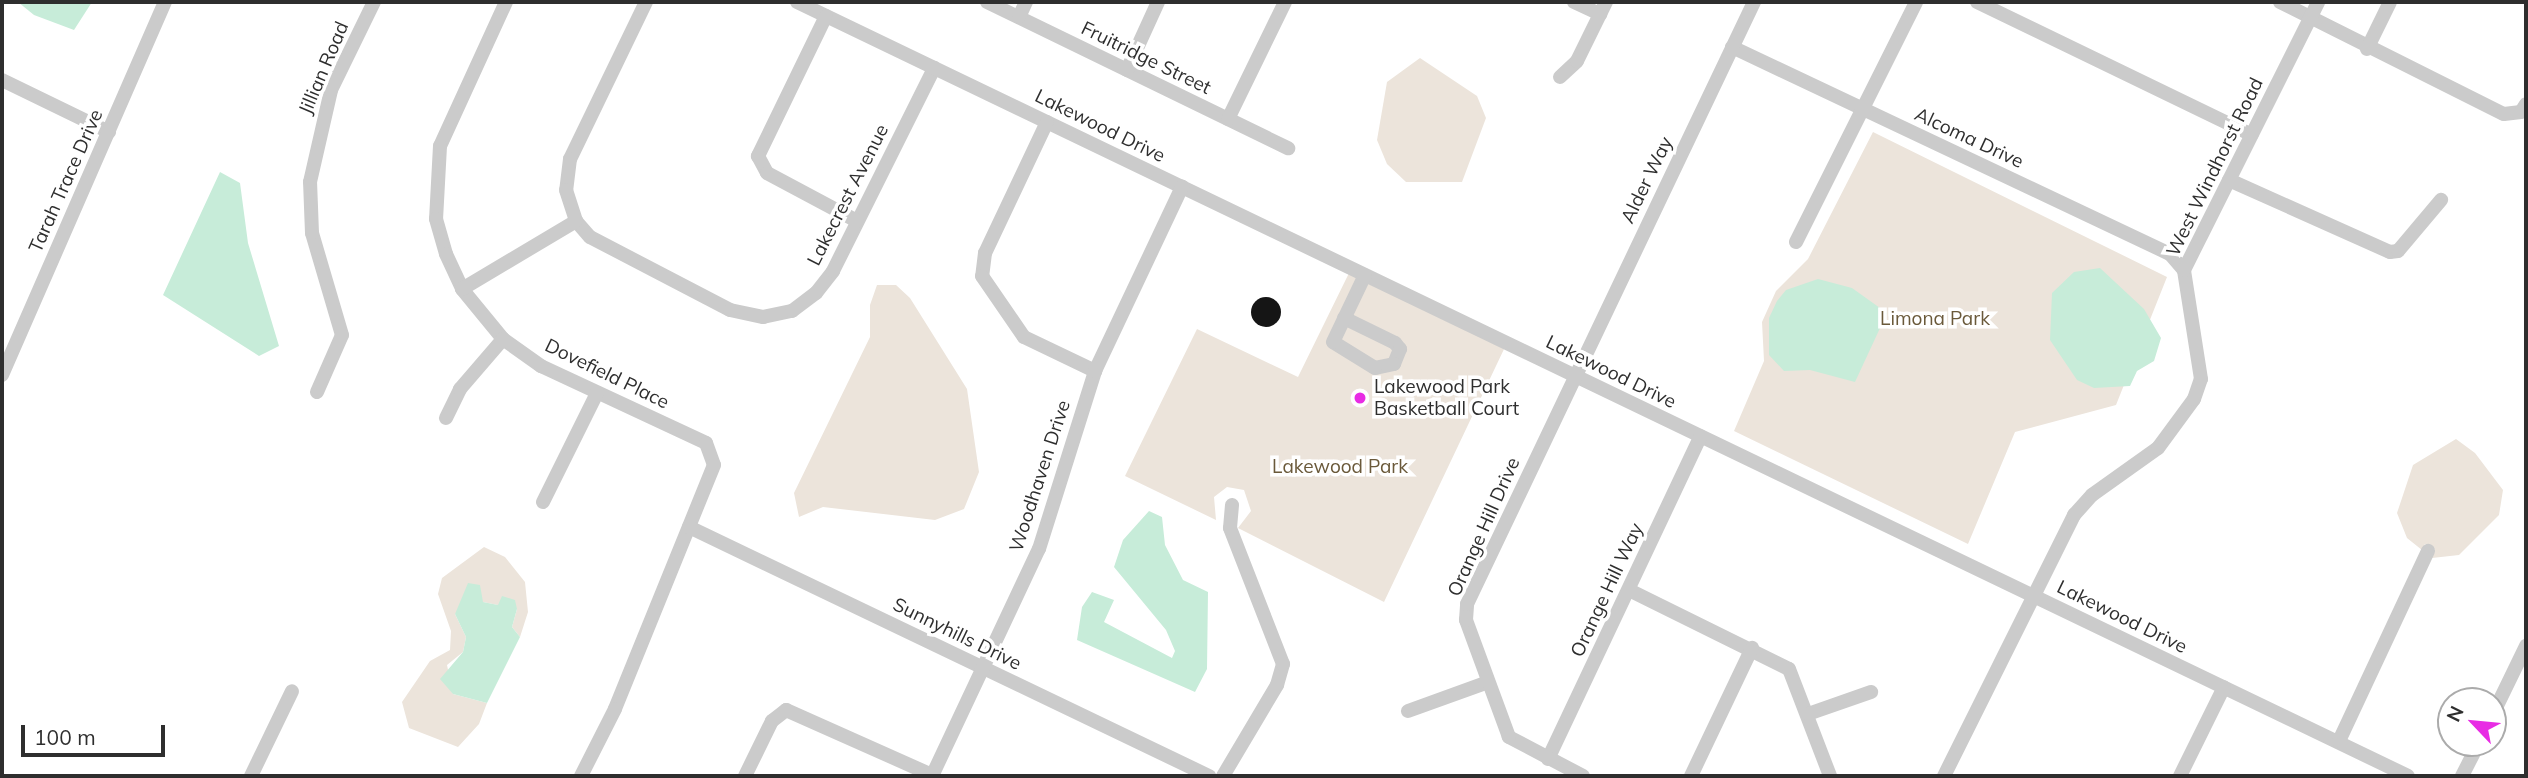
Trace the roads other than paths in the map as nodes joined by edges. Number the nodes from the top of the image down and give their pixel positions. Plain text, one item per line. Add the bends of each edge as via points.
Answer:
1 (165, 2) edge
2 (374, 2) edge
3 (506, 2) edge
4 (646, 2) edge
5 (797, 2) edge
6 (988, 2) edge
7 (1026, 2) edge
8 (1158, 2) edge
9 (1285, 2) edge
10 (1574, 2) edge
11 (1754, 2) edge
12 (1916, 2) edge
13 (1977, 2) edge
14 (2280, 2) edge
15 (2318, 2) edge
16 (2390, 2) edge
17 (1602, 8) edge
18 (826, 16) junction
19 (1019, 17) junction
20 (2311, 17) junction
21 (1732, 47) junction
22 (2367, 49) junction
23 (934, 68) junction
24 (1127, 70) junction
25 (1560, 77) dead end
26 (2, 80) edge
27 (2526, 104) edge
28 (1863, 109) junction
29 (1228, 119) junction
30 (1047, 122) junction
31 (109, 132) junction
32 (2252, 135) junction
33 (1288, 148) dead end
34 (2229, 180) junction
35 (1182, 187) junction
36 (2441, 200) dead end
37 (576, 221) junction
38 (858, 221) junction
39 (1796, 242) dead end
40 (2184, 270) junction
41 (1364, 275) junction
42 (463, 289) junction
43 (1345, 318) junction
44 (503, 338) junction
45 (1095, 371) junction
46 (2, 375) edge
47 (1575, 376) junction
48 (317, 393) dead end
49 (597, 393) junction
50 (446, 418) dead end
51 (1701, 436) junction
52 (543, 502) dead end
53 (1232, 505) dead end
54 (689, 527) junction
55 (2428, 551) dead end
56 (1629, 590) junction
57 (2031, 594) junction
58 (2526, 646) edge
59 (1752, 648) junction
60 (985, 668) junction
61 (1488, 682) junction
62 (2224, 687) junction
63 (2506, 687) edge
64 (292, 691) dead end
65 (1871, 692) dead end
66 (1408, 710) dead end
67 (1808, 715) junction
68 (2339, 741) junction
69 (2472, 757) edge
70 (1548, 759) junction
71 (2392, 773) edge
72 (251, 776) edge
73 (581, 776) edge
74 (745, 776) edge
75 (933, 776) edge
76 (1209, 776) edge
77 (1223, 776) edge
78 (1583, 776) edge
79 (1691, 776) edge
80 (1830, 776) edge
81 (1944, 776) edge
82 (2180, 776) edge
83 (2408, 776) edge
84 (2462, 776) edge

1 - 31 street, Tarah Trace Drive
2 - 48 street, Jillian Road via 331,90 310,182 312,233 342,335
3 - 42 street, Dovefield Place via 440,146 436,219
4 - 37 street via 567,167 566,190
5 - 18 street, Lakewood Drive
6 - 19 street, Fruitridge Street
7 - 19 street
8 - 24 street
9 - 29 street
10 - 17 street
11 - 21 street, Alder Way
12 - 28 street
13 - 32 street
14 - 20 street
15 - 20 street, West Windhorst Road
16 - 22 street
17 - 25 street via 1577,61
18 - 23 street, Lakewood Drive
18 - 38 street via 758,156 767,173
19 - 24 street, Fruitridge Street
20 - 22 street
20 - 32 street, West Windhorst Road
21 - 28 street, Alcoma Drive
21 - 47 street, Alder Way
22 - 27 street via 2504,114 2521,112
23 - 30 street, Lakewood Drive
23 - 38 street, Lakecrest Avenue
24 - 29 street, Fruitridge Street
26 - 31 street
28 - 39 street
28 - 40 street, Alcoma Drive via 2170,254
29 - 33 street, Fruitridge Street
30 - 35 street, Lakewood Drive
30 - 45 street via 985,253 982,276 1024,337
31 - 46 street, Tarah Trace Drive
32 - 34 street, West Windhorst Road
34 - 36 street via 2390,252 2398,251
34 - 40 street, West Windhorst Road
35 - 41 street, Lakewood Drive
35 - 45 street, Woodhaven Drive
37 - 38 street, Lakecrest Avenue via 611,253 730,310 763,317 792,311 816,293
37 - 42 street
40 - 57 street, West Windhorst Road via 2201,379 2193,399 2158,449 2092,495 2074,515
41 - 43 street
41 - 47 street, Lakewood Drive
42 - 44 street, Dovefield Place
43 - 43 street via 1334,347 1375,368 1394,364 1400,349 1395,343
44 - 49 street, Dovefield Place via 541,366
44 - 50 street via 460,389
45 - 60 street, Woodhaven Drive via 1039,549
47 - 51 street, Lakewood Drive
47 - 61 street, Orange Hill Drive via 1467,604 1466,620
49 - 52 street
49 - 54 street, Dovefield Place via 706,443 714,465
51 - 56 street, Orange Hill Way
51 - 57 street, Lakewood Drive
53 - 77 street via 1230,528 1283,664 1277,685
54 - 60 street, Sunnyhills Drive
54 - 73 street, Dovefield Place via 615,709
55 - 68 street
56 - 59 street
56 - 70 street, Orange Hill Way
57 - 62 street, Lakewood Drive
57 - 81 street, West Windhorst Road
58 - 63 street
59 - 67 street via 1789,669
59 - 79 street
60 - 75 street, Woodhaven Drive
60 - 76 street, Sunnyhills Drive
61 - 66 street
61 - 70 street, Orange Hill Drive via 1509,737
62 - 68 street, Lakewood Drive
62 - 82 street
64 - 72 street
65 - 67 street
67 - 80 street
68 - 71 street, Lakewood Drive
69 - 84 street
70 - 78 street, Orange Hill Drive
71 - 83 street, Lakewood Drive
74 - 75 street via 772,720 786,710

